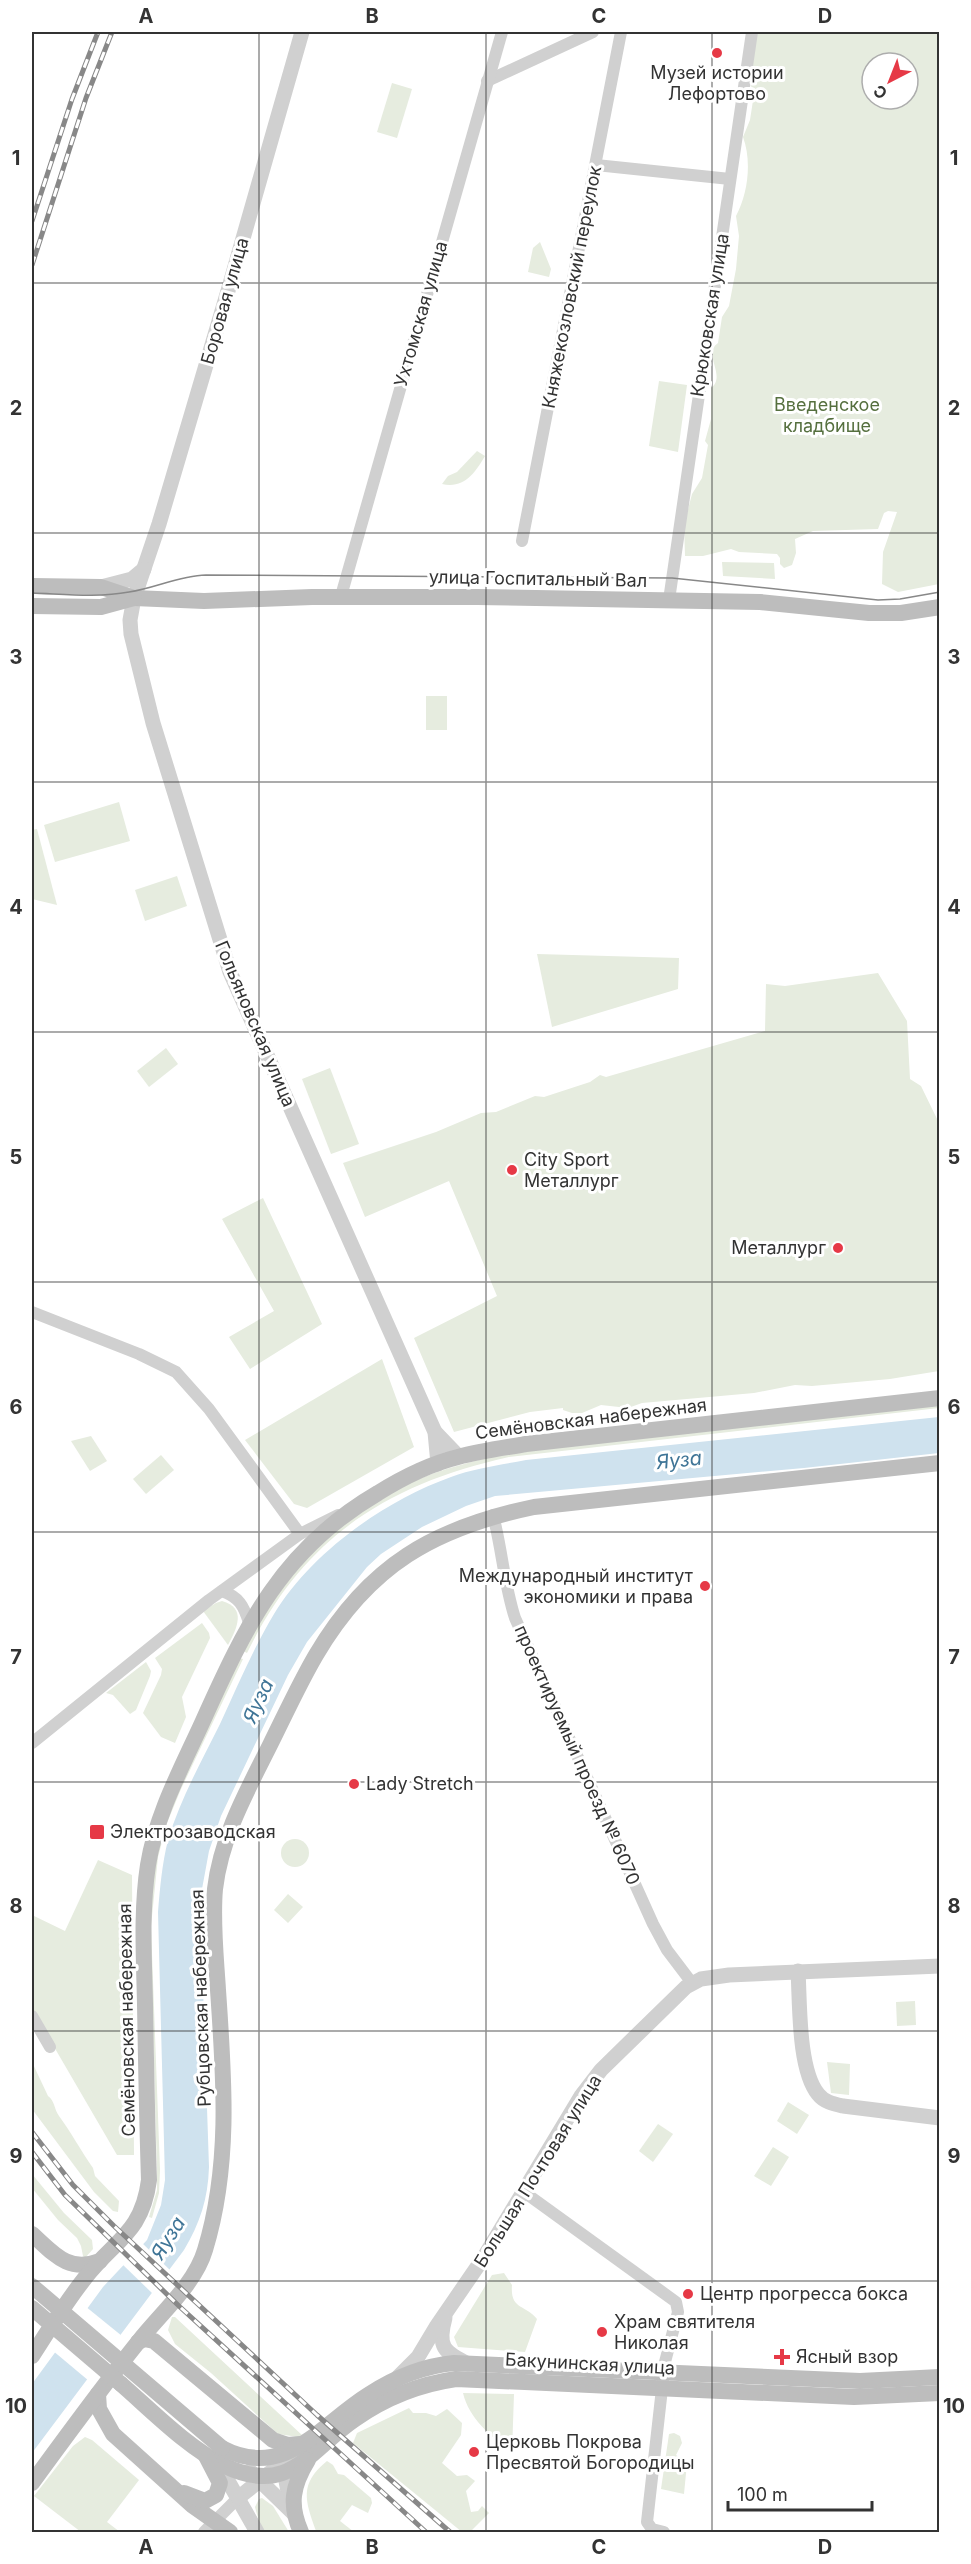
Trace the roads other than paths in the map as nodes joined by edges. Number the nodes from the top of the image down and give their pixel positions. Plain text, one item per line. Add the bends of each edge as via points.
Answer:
1 (302, 32) edge
2 (502, 32) edge
3 (593, 32) edge
4 (621, 32) edge
5 (752, 32) edge
6 (487, 81) junction
7 (596, 165) junction
8 (730, 179) junction
9 (522, 541) dead end
10 (144, 569) junction
11 (32, 586) edge
12 (101, 587) junction
13 (341, 597) junction
14 (134, 598) junction
15 (669, 600) junction
16 (32, 606) edge
17 (939, 608) edge
18 (32, 1312) edge
19 (939, 1398) edge
20 (435, 1432) junction
21 (458, 1456) junction
22 (939, 1463) edge
23 (438, 1464) junction
24 (350, 1509) junction
25 (493, 1515) junction
26 (300, 1534) junction
27 (222, 1590) junction
28 (249, 1623) junction
29 (32, 1743) edge
30 (939, 1966) edge
31 (798, 1971) junction
32 (692, 1983) junction
33 (32, 2016) edge
34 (50, 2047) dead end
35 (939, 2118) edge
36 (524, 2192) junction
37 (32, 2234) edge
38 (59, 2258) junction
39 (101, 2260) junction
40 (32, 2286) edge
41 (69, 2301) junction
42 (32, 2308) edge
43 (163, 2311) junction
44 (446, 2314) junction
45 (39, 2338) edge
46 (138, 2342) junction
47 (168, 2351) junction
48 (32, 2356) edge
49 (468, 2364) junction
50 (426, 2368) junction
51 (939, 2377) edge
52 (663, 2379) junction
53 (398, 2387) junction
54 (939, 2393) edge
55 (98, 2394) junction
56 (74, 2427) junction
57 (113, 2434) junction
58 (222, 2448) junction
59 (308, 2451) junction
60 (276, 2452) junction
61 (205, 2455) junction
62 (242, 2457) junction
63 (260, 2477) junction
64 (32, 2483) edge
65 (175, 2488) junction
66 (238, 2498) junction
67 (293, 2513) junction
68 (208, 2526) edge
69 (254, 2526) edge
70 (230, 2532) edge
71 (301, 2532) edge
72 (664, 2532) edge

1 - 10 street, Боровая улица
2 - 6 street, Ухтомская улица
3 - 6 street
4 - 7 street, Княжекозловский переулок
5 - 8 street, Крюковская улица
6 - 13 street, Ухтомская улица
7 - 8 street
7 - 9 street, Княжекозловский переулок
8 - 15 street, Крюковская улица
10 - 12 street via 132,579
10 - 14 street, Боровая улица
11 - 12 main road, улица Госпитальный Вал
12 - 14 main road, улица Госпитальный Вал
13 - 14 main road, улица Госпитальный Вал via 204,601
13 - 15 main road, улица Госпитальный Вал
14 - 16 main road, улица Госпитальный Вал via 101,608
14 - 20 street, Гольяновская улица via 130,634 218,939 261,1045
15 - 17 main road, улица Госпитальный Вал via 760,602 869,613
18 - 26 street via 176,1372 209,1409
19 - 21 main road, Семёновская набережная via 526,1444
20 - 21 street, Гольяновская улица
20 - 23 street, Гольяновская улица
21 - 23 main road, Семёновская набережная
22 - 25 main road, Рубцовская набережная via 534,1507
23 - 24 main road, Семёновская набережная
24 - 26 street
24 - 28 main road, Семёновская набережная via 311,1541
25 - 32 street, проектируемый проезд № 6070 via 514,1618 653,1924
25 - 43 main road, Рубцовская набережная via 422,1544 393,1563 348,1609 316,1655 232,1824 220,1859 214,1923 225,2098 223,2154 204,2254
26 - 27 street
27 - 28 street via 234,1595 244,1606
27 - 29 street
28 - 39 main road, Семёновская набережная via 170,1794 149,1863 143,1922 146,2200 126,2236
30 - 31 street, Большая Почтовая улица
31 - 32 street, Большая Почтовая улица via 710,1977
31 - 35 street via 806,2063 818,2094 843,2106
32 - 36 street, Большая Почтовая улица via 601,2070 581,2096
33 - 34 street
36 - 44 street, Большая Почтовая улица
36 - 52 street via 676,2302 678,2312
37 - 38 main road
38 - 39 main road via 79,2266
38 - 41 main road via 71,2281
39 - 41 main road, Семёновская набережная
40 - 58 main road, Бакунинская улица, bridge
41 - 45 main road, Семёновская набережная
42 - 61 main road, bridge
43 - 46 main road, Рубцовская набережная
43 - 47 main road via 158,2337
44 - 49 street via 441,2333 444,2347
44 - 50 street, Большая Почтовая улица
44 - 53 street, Большая Почтовая улица
45 - 48 main road, Семёновская набережная
46 - 47 main road via 148,2339
46 - 55 main road, Рубцовская набережная
47 - 60 main road
49 - 50 main road, Бакунинская улица
49 - 52 main road, Бакунинская улица
50 - 53 main road, Бакунинская улица
51 - 52 main road, Бакунинская улица via 860,2381
52 - 53 main road, Бакунинская улица via 456,2379
52 - 54 main road, Бакунинская улица via 854,2397
52 - 72 street via 647,2522 652,2529
53 - 59 main road, Бакунинская улица via 347,2409
55 - 56 main road, Рубцовская набережная
55 - 57 main road via 99,2409
56 - 57 main road via 90,2423
56 - 64 main road, Рубцовская набережная
57 - 65 main road
58 - 62 main road, Бакунинская улица
58 - 63 street
59 - 60 main road, Бакунинская улица
59 - 60 main road via 288,2445
59 - 67 main road via 297,2483
60 - 62 main road, Бакунинская улица via 261,2459
60 - 62 main road via 260,2445
60 - 63 main road, Бакунинская улица
60 - 67 street
61 - 63 main road, Бакунинская улица via 226,2467
61 - 65 main road via 220,2483 216,2495 205,2501
61 - 66 street
63 - 66 street
63 - 67 street
63 - 69 street via 249,2499
65 - 68 main road
66 - 68 street
66 - 69 street
67 - 71 main road
68 - 70 main road

